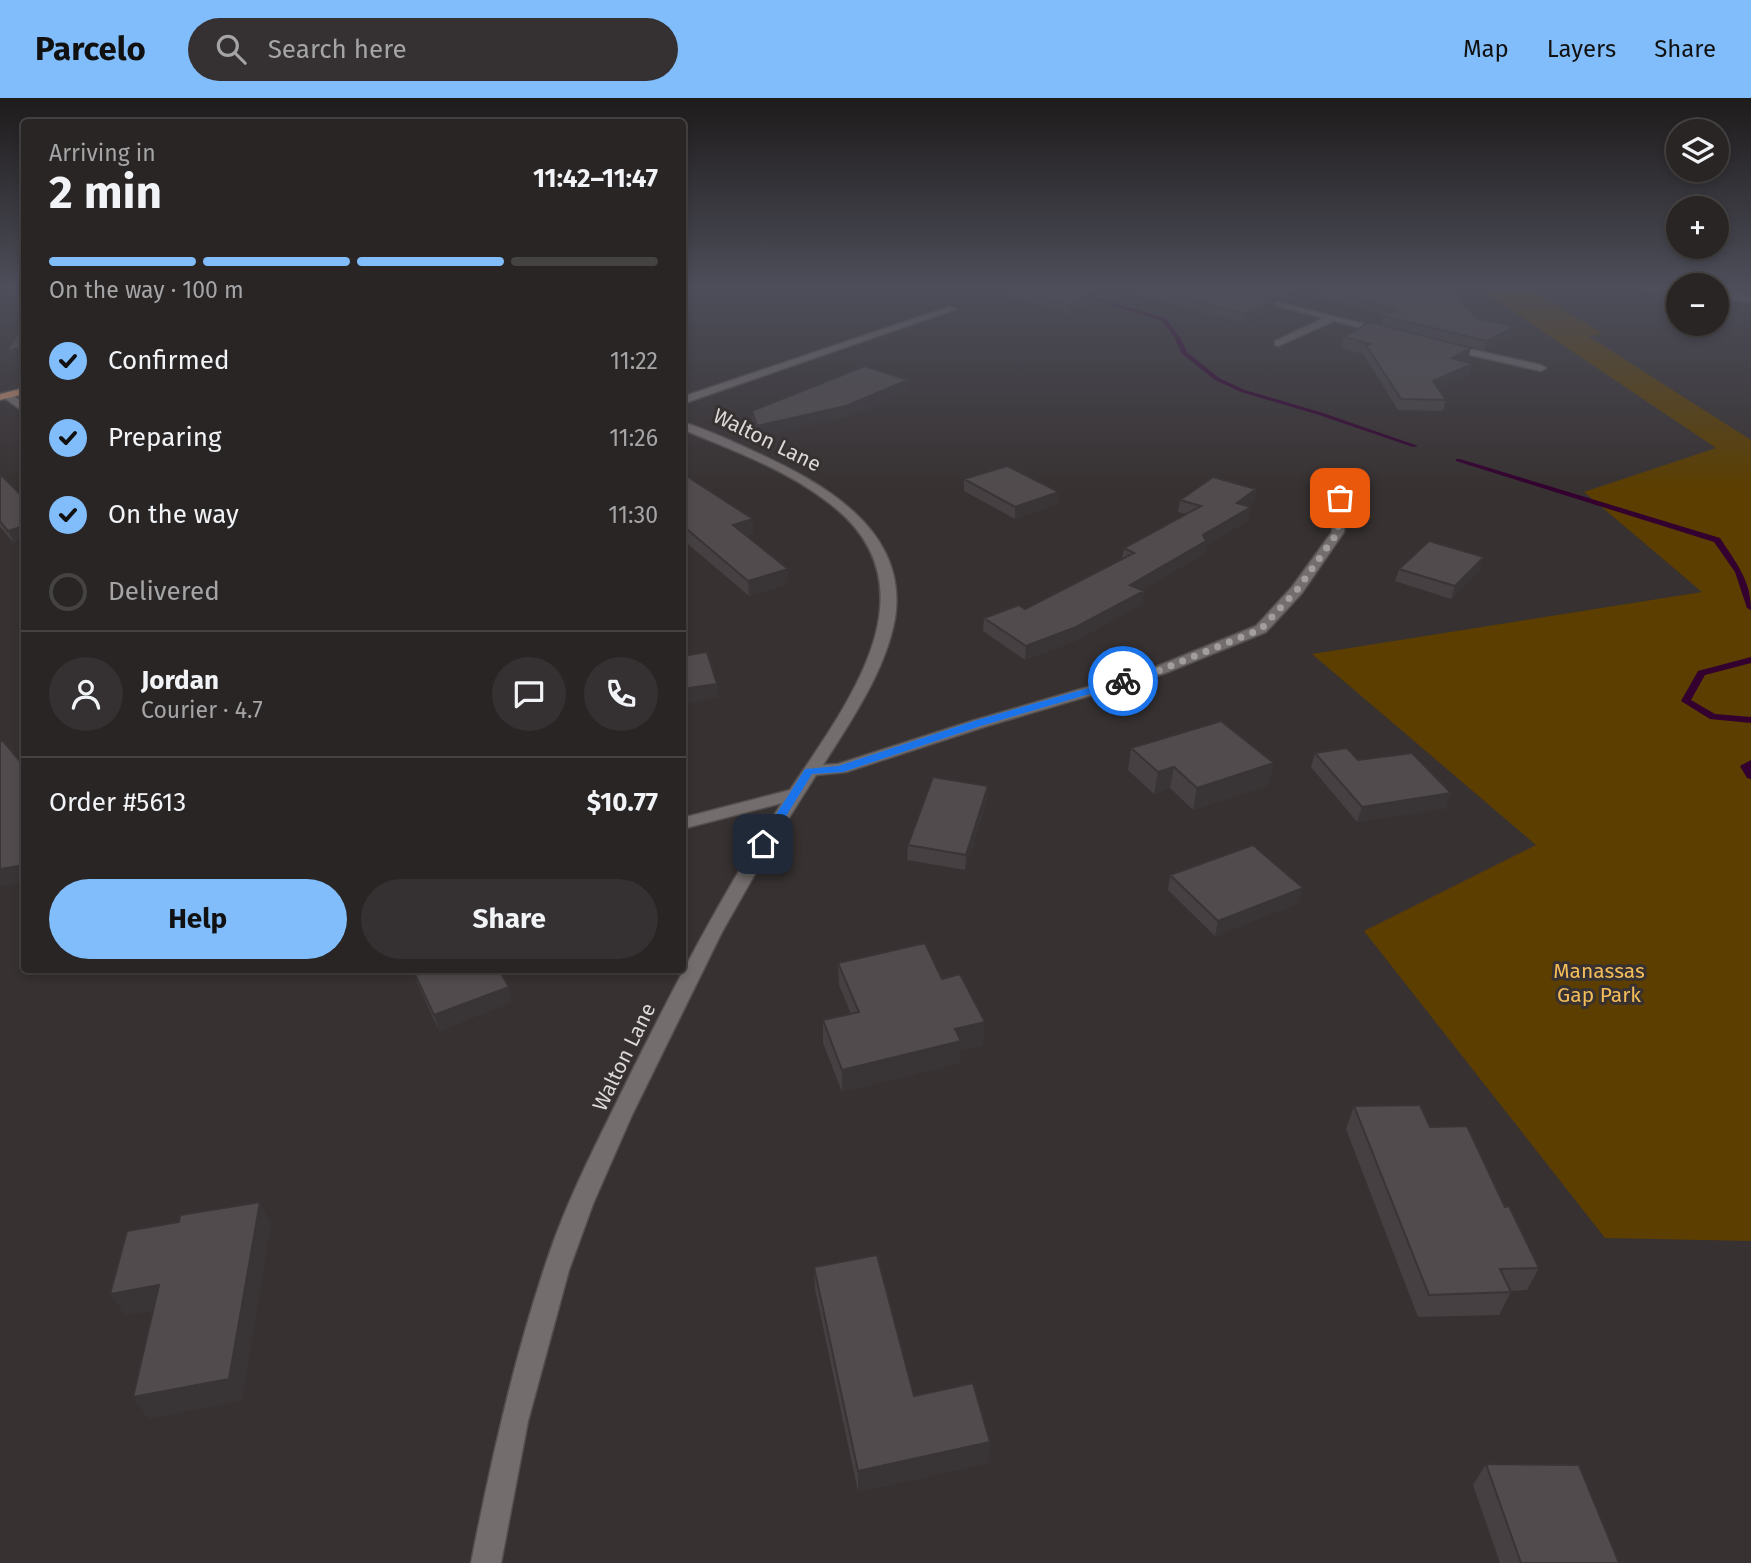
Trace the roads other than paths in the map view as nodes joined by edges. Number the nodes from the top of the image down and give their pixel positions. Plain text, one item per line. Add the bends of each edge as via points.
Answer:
1 (819, 354) edge
2 (1481, 354) edge
3 (1541, 368) dead end
4 (21, 392) edge
5 (3, 396) edge
6 (686, 400) edge
7 (21, 407) edge
8 (686, 427) edge
9 (1340, 498) dead end
10 (809, 771) junction
11 (794, 794) junction
12 (686, 823) edge
13 (485, 1563) edge

1 - 6 street
2 - 3 street
4 - 5 main road
5 - 7 street
8 - 10 street, Walton Lane via 818,490 856,519 881,554 887,621 865,675
9 - 10 street via 1338,532 1297,590 1261,629 1158,671 840,769
10 - 11 street, Walton Lane
11 - 12 street
11 - 13 street, Walton Lane via 744,875 667,1021 587,1188 561,1253 508,1449

